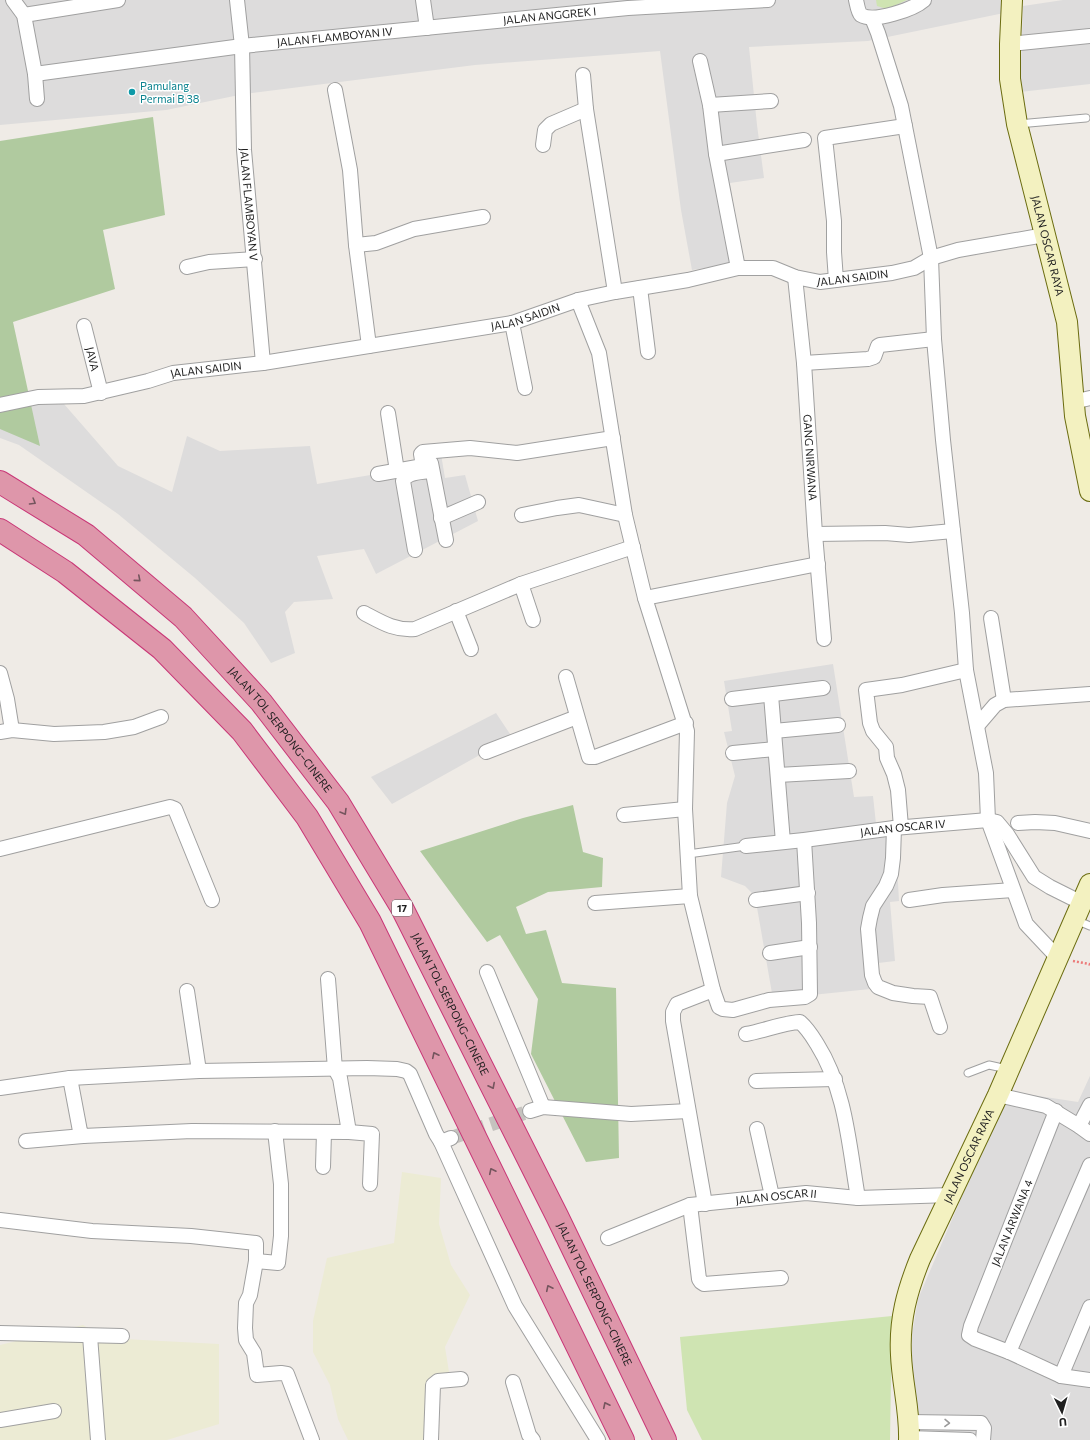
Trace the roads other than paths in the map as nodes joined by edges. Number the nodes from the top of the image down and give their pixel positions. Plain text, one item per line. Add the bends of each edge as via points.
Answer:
1 (13, 0) edge
2 (118, 0) edge
3 (237, 0) edge
4 (423, 0) edge
5 (768, 0) edge
6 (856, 0) edge
7 (924, 0) edge
8 (1012, 0) edge
9 (708, 1) edge
10 (627, 4) edge
11 (24, 14) junction
12 (872, 18) junction
13 (427, 28) junction
14 (1090, 36) edge
15 (1010, 44) junction
16 (242, 46) junction
17 (700, 61) dead end
18 (35, 74) junction
19 (584, 75) dead end
20 (335, 90) dead end
21 (37, 99) dead end
22 (771, 101) dead end
23 (710, 105) junction
24 (586, 109) junction
25 (1086, 118) dead end
26 (1017, 124) junction
27 (905, 126) junction
28 (804, 140) dead end
29 (543, 145) dead end
30 (716, 154) junction
31 (483, 217) dead end
32 (1045, 235) junction
33 (356, 245) junction
34 (931, 258) junction
35 (255, 259) junction
36 (187, 267) dead end
37 (738, 268) junction
38 (795, 277) junction
39 (836, 280) junction
40 (640, 288) junction
41 (615, 292) junction
42 (578, 300) junction
43 (512, 323) junction
44 (84, 326) dead end
45 (934, 339) junction
46 (369, 346) junction
47 (648, 352) dead end
48 (804, 362) junction
49 (263, 363) junction
50 (525, 388) dead end
51 (100, 393) junction
52 (1082, 400) edge
53 (0, 405) edge
54 (388, 413) dead end
55 (613, 438) junction
56 (1085, 438) edge
57 (433, 452) junction
58 (397, 471) junction
59 (432, 471) junction
60 (378, 474) dead end
61 (0, 482) edge
62 (1090, 491) edge
63 (478, 502) dead end
64 (522, 515) dead end
65 (625, 515) junction
66 (441, 518) junction
67 (0, 530) edge
68 (953, 531) junction
69 (815, 534) junction
70 (446, 540) dead end
71 (633, 547) junction
72 (415, 550) dead end
73 (818, 564) junction
74 (521, 584) junction
75 (645, 598) junction
76 (456, 612) junction
77 (364, 613) dead end
78 (991, 618) dead end
79 (533, 620) dead end
80 (824, 639) dead end
81 (471, 649) dead end
82 (966, 670) junction
83 (0, 673) edge
84 (566, 677) dead end
85 (823, 688) dead end
86 (1090, 694) edge
87 (771, 695) junction
88 (732, 699) dead end
89 (1004, 700) junction
90 (577, 717) junction
91 (161, 718) dead end
92 (686, 723) junction
93 (838, 725) dead end
94 (977, 726) junction
95 (6, 731) edge
96 (774, 731) junction
97 (775, 749) junction
98 (486, 752) dead end
99 (732, 753) dead end
100 (849, 771) dead end
101 (778, 776) junction
102 (685, 809) junction
103 (624, 815) dead end
104 (988, 820) junction
105 (1018, 823) dead end
106 (897, 827) junction
107 (1090, 830) edge
108 (804, 840) junction
109 (783, 842) junction
110 (746, 846) joint
111 (0, 849) edge
112 (688, 854) junction
113 (1090, 884) edge
114 (1013, 890) junction
115 (808, 893) junction
116 (690, 896) junction
117 (212, 900) dead end
118 (756, 900) dead end
119 (909, 900) dead end
120 (595, 903) dead end
121 (1082, 916) edge
122 (810, 947) junction
123 (770, 953) dead end
124 (1058, 958) junction
125 (487, 972) dead end
126 (328, 979) dead end
127 (713, 990) junction
128 (187, 992) dead end
129 (940, 1026) dead end
130 (746, 1034) dead end
131 (335, 1069) junction
132 (1009, 1069) junction
133 (199, 1071) junction
134 (968, 1072) dead end
135 (70, 1078) junction
136 (835, 1079) junction
137 (756, 1081) dead end
138 (0, 1088) edge
139 (998, 1095) junction
140 (1090, 1105) edge
141 (543, 1108) junction
142 (530, 1111) tunnel mouth
143 (688, 1111) junction
144 (1056, 1111) junction
145 (1079, 1126) junction
146 (758, 1129) dead end
147 (275, 1131) junction
148 (324, 1132) junction
149 (349, 1132) junction
150 (1090, 1134) edge
151 (83, 1136) junction
152 (26, 1141) dead end
153 (1090, 1165) edge
154 (323, 1167) dead end
155 (370, 1184) dead end
156 (951, 1195) junction
157 (772, 1196) junction
158 (858, 1198) junction
159 (705, 1204) junction
160 (690, 1205) junction
161 (0, 1220) edge
162 (608, 1238) dead end
163 (256, 1261) junction
164 (781, 1278) dead end
165 (1090, 1307) edge
166 (0, 1333) edge
167 (90, 1336) junction
168 (122, 1336) dead end
169 (1009, 1352) junction
170 (1061, 1376) junction
171 (462, 1379) dead end
172 (1090, 1380) edge
173 (513, 1382) dead end
174 (54, 1411) dead end
175 (0, 1420) edge
176 (909, 1433) edge
177 (98, 1440) edge
178 (312, 1440) edge
179 (431, 1440) edge
180 (533, 1440) edge
181 (598, 1440) edge
182 (623, 1440) edge
183 (665, 1440) edge
184 (970, 1440) edge
185 (983, 1440) edge

1 - 11 street
2 - 11 street
3 - 16 street, JALAN FLAMBOYAN V
4 - 13 street
5 - 9 street, JALAN ANGGREK I
6 - 12 street via 859,12
7 - 12 street via 893,14
8 - 15 street, JALAN OSCAR RAYA
9 - 10 street, JALAN ANGGREK I
10 - 13 street, JALAN ANGGREK I
11 - 18 street
12 - 27 street via 901,106
13 - 16 street, JALAN FLAMBOYAN IV
14 - 15 street
15 - 26 street, JALAN OSCAR RAYA via 1010,79
16 - 18 street
16 - 35 street, JALAN FLAMBOYAN V via 244,150
17 - 23 street
18 - 21 street
19 - 24 street
20 - 33 street via 350,170
22 - 23 street
23 - 30 street
24 - 29 street via 547,127
24 - 41 street
25 - 26 lane
26 - 32 street, JALAN OSCAR RAYA
27 - 34 street
27 - 39 street via 825,138 834,221
28 - 30 street
30 - 37 street
31 - 33 street via 414,229 380,242
32 - 34 street, JALAN SAIDIN via 958,250
32 - 52 street, JALAN OSCAR RAYA via 1067,322 1071,358
33 - 46 street
34 - 39 street, JALAN SAIDIN via 914,268
34 - 45 street
35 - 36 street via 209,262
35 - 49 street, JALAN FLAMBOYAN V
37 - 38 street, JALAN SAIDIN via 773,268
37 - 40 street, JALAN SAIDIN
38 - 39 street, JALAN SAIDIN via 820,282
38 - 48 street, GANG NIRWANA
40 - 41 street, JALAN SAIDIN
40 - 47 street
41 - 42 street, JALAN SAIDIN
42 - 43 street, JALAN SAIDIN
42 - 55 street via 599,353
43 - 46 street, JALAN SAIDIN
43 - 50 street
44 - 51 street, JAVA
45 - 48 street via 880,345 874,357 868,359
45 - 68 street
46 - 49 street, JALAN SAIDIN
48 - 69 street, GANG NIRWANA
49 - 51 street, JALAN SAIDIN via 173,374
51 - 53 street, JALAN SAIDIN via 38,397
52 - 56 street, JALAN OSCAR RAYA
54 - 58 street
55 - 57 street via 517,453 470,448
55 - 65 street
56 - 62 street, JALAN OSCAR RAYA
57 - 58 street via 422,453 424,466
57 - 59 street via 430,456
58 - 60 street
59 - 66 street
59 - 72 street via 412,474 403,481
61 -> 183 highway, JALAN TOL SERPONG–CINERE / 17 via 86,535 183,617 261,702 338,802 402,908 557,1216
63 - 66 street
64 - 65 street via 580,505
65 - 71 street
66 - 70 street
182 -> 67 highway via 370,922 307,817 242,731 162,648 65,572
68 - 69 street via 909,535
68 - 82 street
69 - 73 street, GANG NIRWANA
71 - 74 street
71 - 75 street
73 - 75 street
73 - 80 street, GANG NIRWANA
74 - 76 street
74 - 79 street
75 - 92 street
76 - 77 street via 408,630 388,626
76 - 81 street
78 - 89 street
82 - 94 street
82 - 106 street via 902,685 866,690 870,723 886,747 898,790
83 - 95 street via 7,699
84 - 90 street
85 - 87 street
86 - 89 street
87 - 88 street
87 - 96 street
89 - 94 street via 995,705
90 - 92 street via 588,755 593,758
90 - 98 street
91 - 95 street via 134,727 104,732 54,734
92 - 102 street via 688,731
93 - 96 street
94 - 104 street via 986,773
96 - 97 street
97 - 99 street
97 - 101 street
100 - 101 street
101 - 109 street
102 - 103 street
102 - 112 street
104 - 106 street, JALAN OSCAR IV
104 - 114 street
104 - 121 street via 997,822 1007,834 1034,878 1050,887
105 - 107 street via 1055,822
106 - 108 street, JALAN OSCAR IV
106 - 129 street via 891,874 873,906 868,929 872,975 878,987 893,993 930,997
108 - 109 street, JALAN OSCAR IV
108 - 115 street
109 - 110 street, JALAN OSCAR IV
110 - 112 lane, JALAN OSCAR IV
111 - 117 street via 170,807 176,809
112 - 116 street
113 - 121 street, JALAN OSCAR RAYA
114 - 119 street
114 - 124 street via 1026,924
115 - 118 street
115 - 122 street
116 - 120 street
116 - 127 street
121 - 124 street, JALAN OSCAR RAYA
122 - 123 street
122 - 127 street via 810,994 806,997 769,1000 728,1010 719,1007
124 - 132 street, JALAN OSCAR RAYA
125 - 141 street
126 - 131 street
127 - 143 street via 677,1004 673,1012
128 - 133 street
130 - 136 street via 800,1022 807,1028 822,1052
131 - 133 street
131 - 149 street via 340,1078
131 - 181 street via 397,1069 410,1074 436,1134 446,1140 515,1306
132 - 134 lane via 989,1065
132 - 139 street, JALAN OSCAR RAYA
133 - 135 street
135 - 138 street
135 - 151 street
136 - 137 street
136 - 158 street via 843,1107
139 - 144 street
139 - 156 street, JALAN OSCAR RAYA
140 - 145 street
141 - 142 street
141 - 143 street via 631,1114
143 - 159 street
144 - 145 street
144 - 169 street, JALAN ARWANA 4 via 970,1326 969,1335
145 - 150 street
146 - 157 street
147 - 148 street
147 - 151 street via 192,1130
147 - 163 street via 281,1184 282,1236 278,1263
148 - 149 street
148 - 154 street
149 - 155 street via 372,1134
151 - 152 street
153 - 169 street
156 - 158 street, JALAN OSCAR II
156 - 176 street, JALAN OSCAR RAYA via 920,1259 902,1311 901,1355
157 - 158 street, JALAN OSCAR II via 806,1193
157 - 159 street, JALAN OSCAR II
159 - 160 street, JALAN OSCAR II
160 - 162 street, JALAN OSCAR II
160 - 164 street via 701,1282 704,1284
161 - 163 street via 92,1231 191,1236 256,1243
163 - 178 street via 250,1295 246,1303 246,1340 254,1354 257,1374 287,1374
165 - 170 street
166 - 167 street
167 - 168 street
167 - 177 street
169 - 170 street
170 - 172 street
171 - 179 street via 438,1381 433,1385
173 - 180 street via 529,1435
174 - 175 street
176 - 184 street
176 -> 185 street via 981,1423 984,1428

